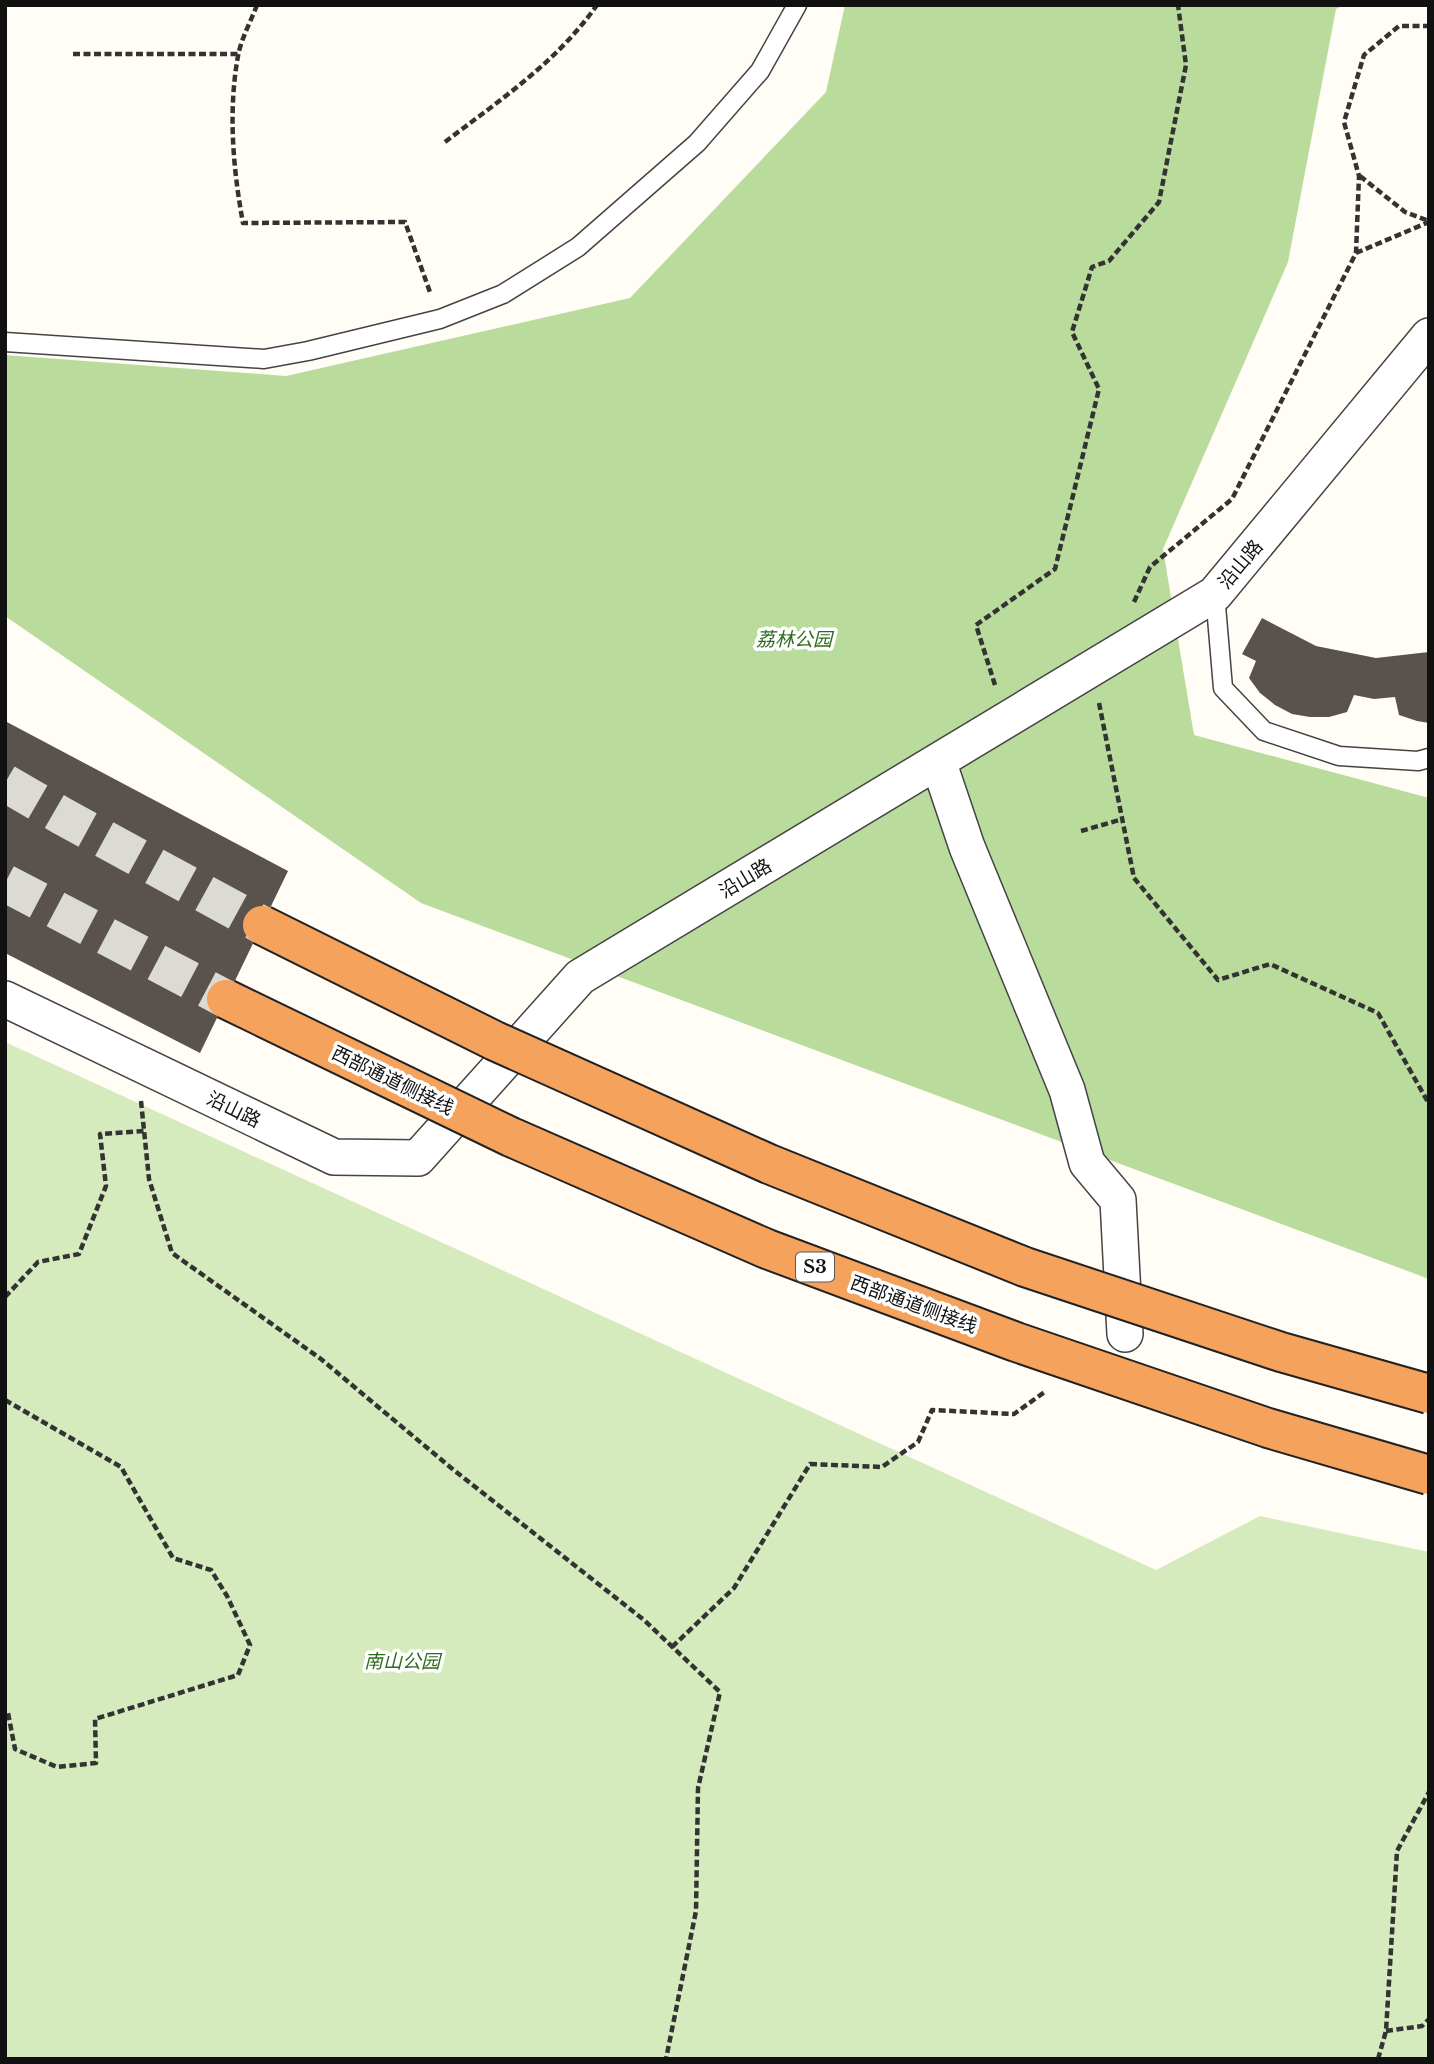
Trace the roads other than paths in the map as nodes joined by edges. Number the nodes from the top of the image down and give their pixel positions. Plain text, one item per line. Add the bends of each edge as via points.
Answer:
1 (797, 5) edge
2 (1429, 336) edge
3 (5, 342) edge
4 (1215, 594) junction
5 (1429, 758) edge
6 (938, 761) junction
7 (262, 925) tunnel mouth
8 (5, 999) edge
9 (226, 999) tunnel mouth
10 (1125, 1334) dead end
11 (1429, 1394) edge
12 (1429, 1475) edge

1 - 3 lane via 761,71 697,143 578,247 503,294 440,319 264,359
2 - 4 street, 沿山路
4 - 5 lane via 1223,688 1264,731 1339,756
4 - 6 street, 沿山路
6 - 8 street, 沿山路 via 580,977 418,1158 334,1157
6 - 10 street via 967,847 1067,1090 1087,1163 1118,1200
7 - 11 highway, bridge via 495,1041 794,1174 1025,1267 1281,1353
9 - 12 highway, 西部通道侧接线 / S3, bridge via 511,1137 767,1249 1268,1428

